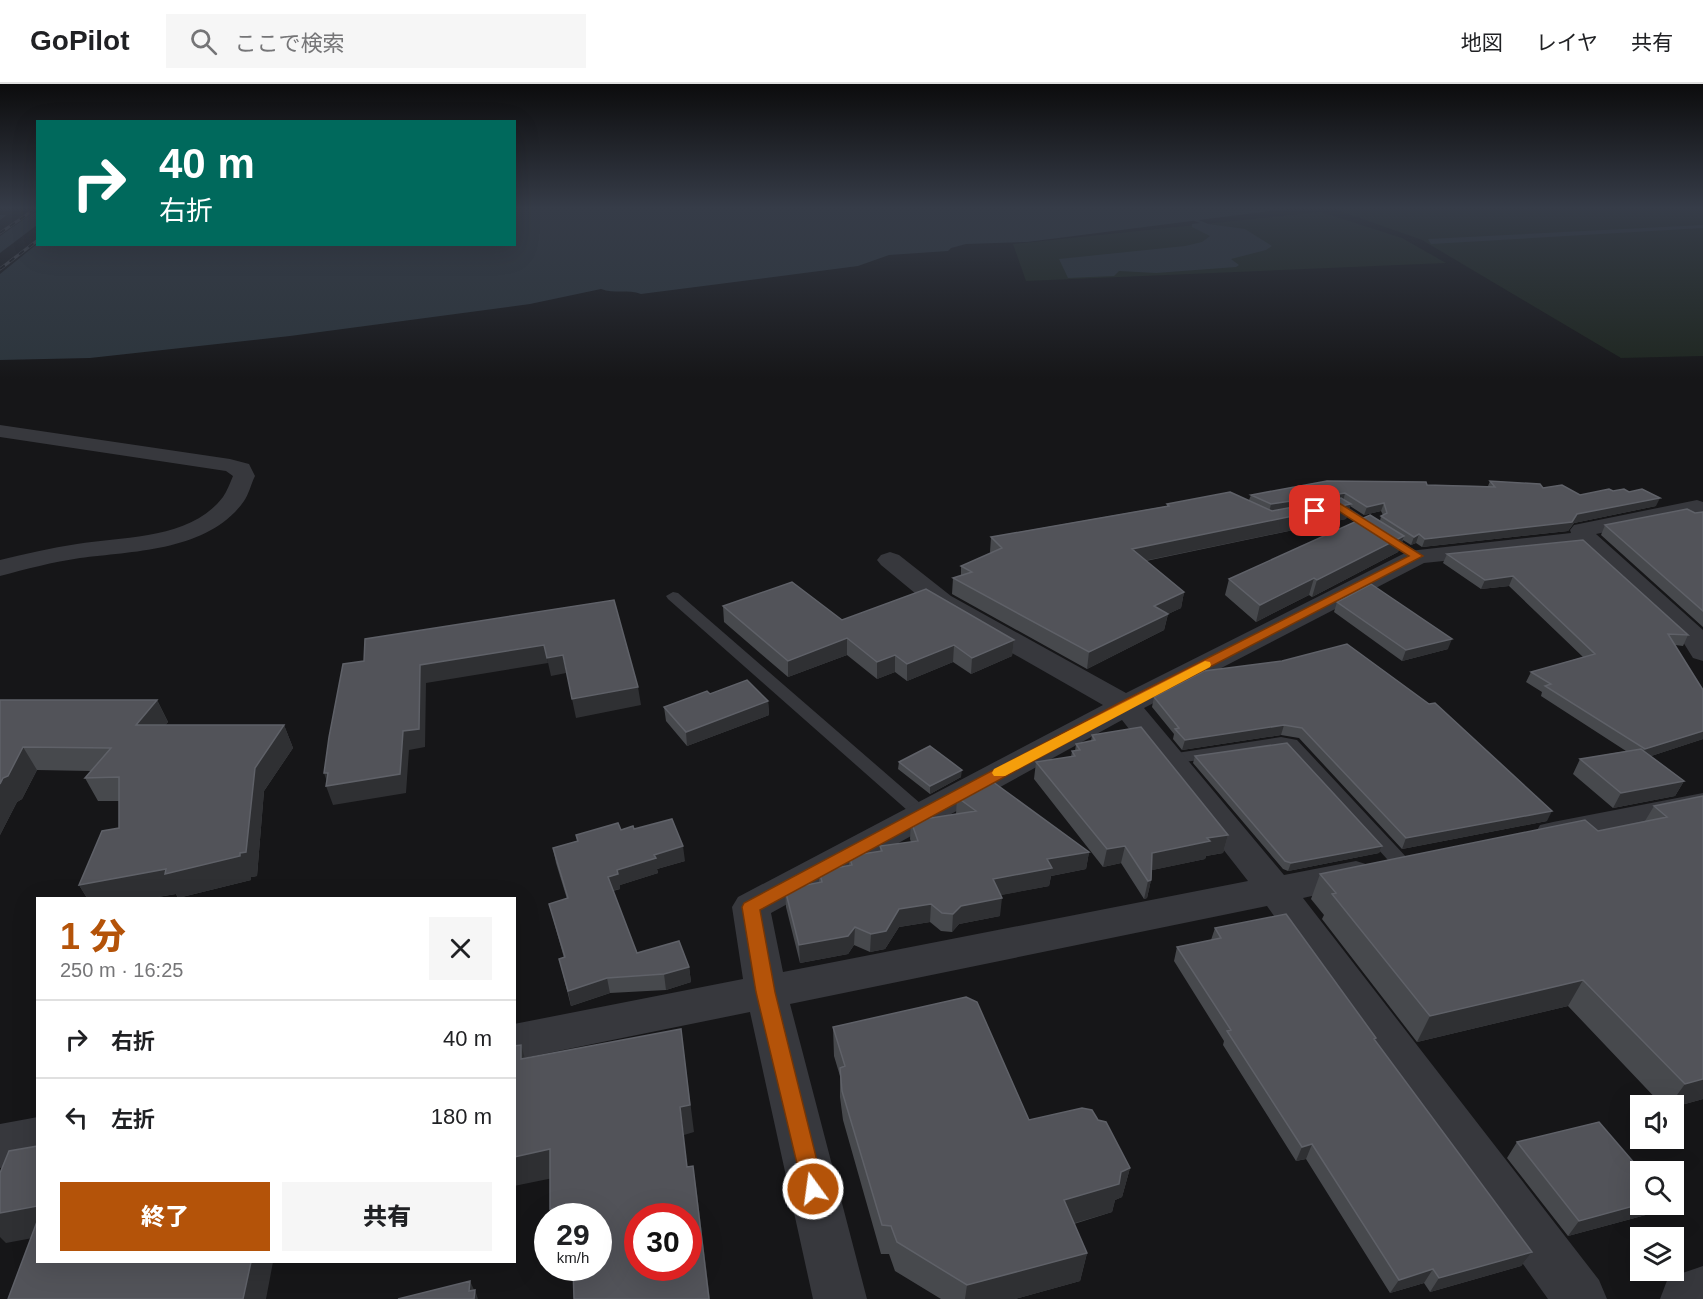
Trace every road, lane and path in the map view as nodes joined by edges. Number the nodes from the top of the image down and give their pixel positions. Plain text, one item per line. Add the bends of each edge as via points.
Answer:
1 (0, 431) edge
2 (1700, 507) edge
3 (1315, 511) edge
4 (1586, 539) junction
5 (1418, 556) junction
6 (890, 560) dead end
7 (0, 568) edge
8 (674, 596) dead end
9 (1700, 643) edge
10 (1126, 705) junction
11 (1170, 759) junction
12 (1703, 804) edge
13 (922, 814) junction
14 (1518, 841) edge
15 (1420, 861) joint
16 (1276, 890) junction
17 (766, 992) junction
18 (516, 1042) edge
19 (36, 1138) edge
20 (0, 1146) edge
21 (1703, 1295) edge
22 (840, 1299) edge
23 (1580, 1299) edge
24 (1689, 1299) edge

1 - 7 street via 231,465 241,469 244,476 218,515 195,529 163,539
2 - 4 street via 1582,530
3 - 5 lane via 1339,506
4 - 5 street
4 - 9 street
5 - 10 street
6 - 10 street via 942,602
8 - 13 lane
10 - 11 street
10 - 13 street
11 - 15 lane via 1281,742 1291,744
11 - 16 street
12 - 14 street
13 - 17 street via 751,907
15 - 16 street
16 - 17 street
16 - 23 street
17 - 18 street
17 - 22 street
19 - 20 street
21 - 24 street

